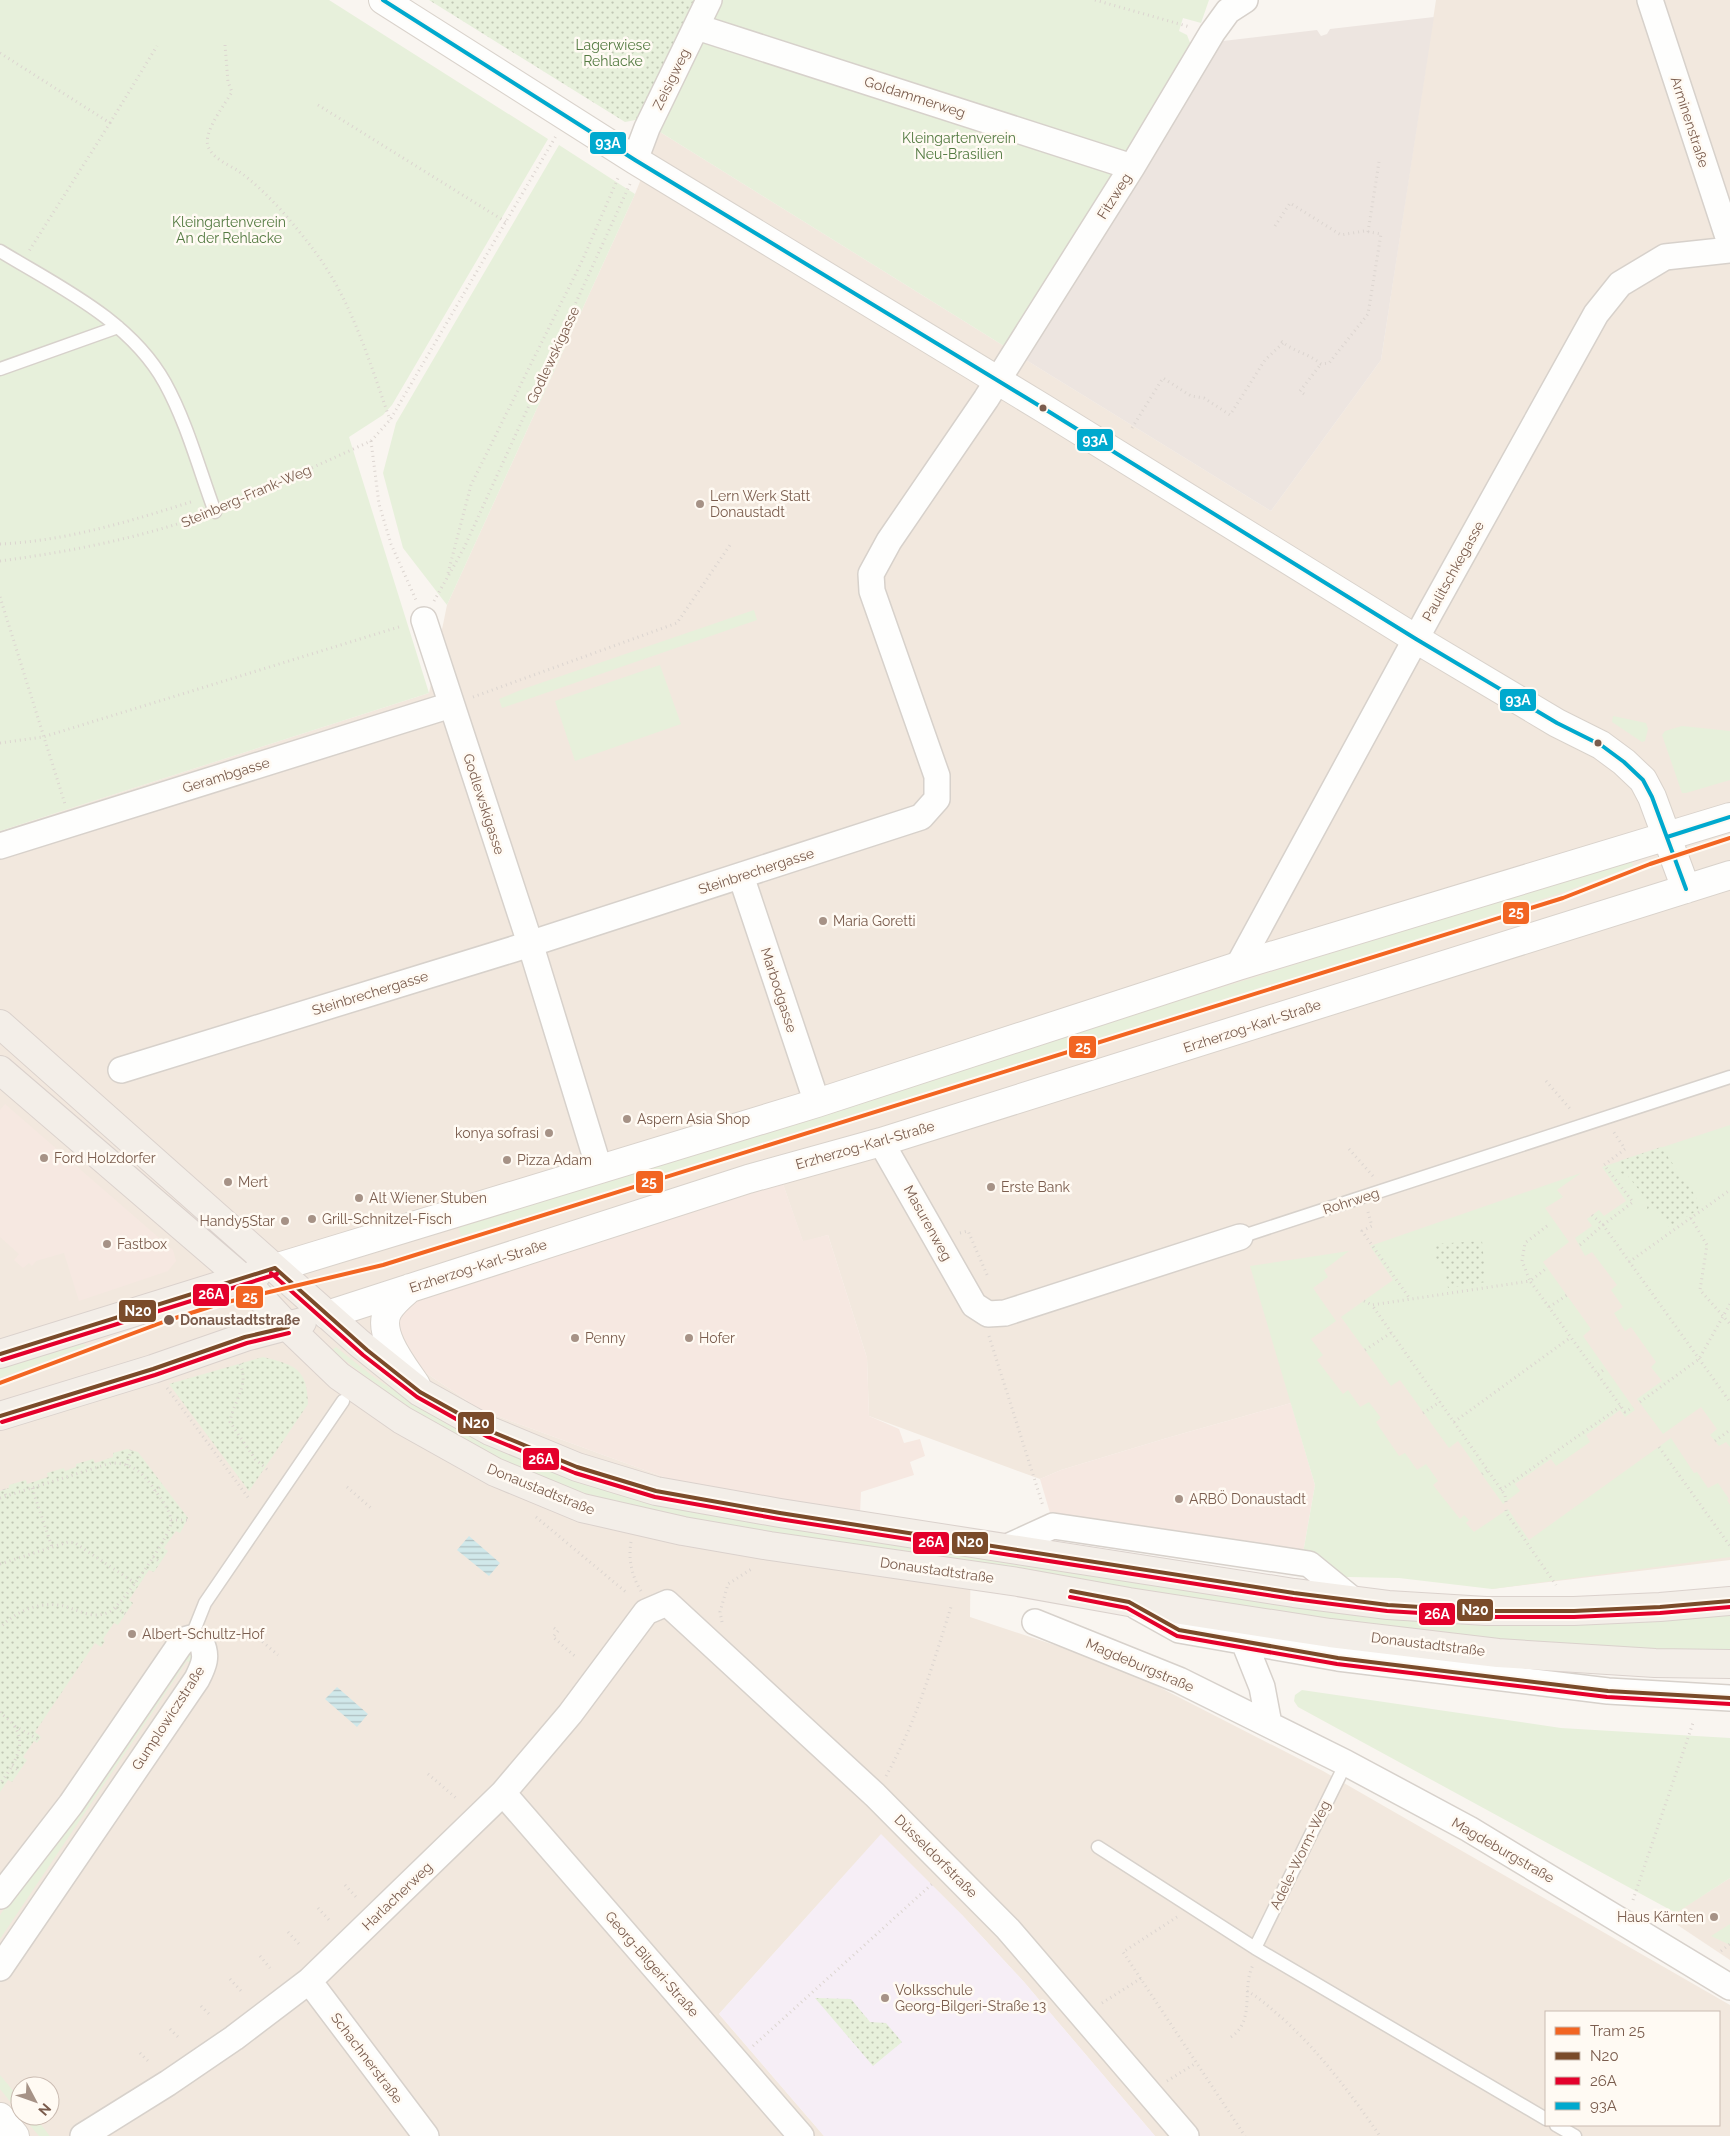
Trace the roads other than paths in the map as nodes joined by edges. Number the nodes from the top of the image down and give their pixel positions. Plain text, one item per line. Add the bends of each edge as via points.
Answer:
1 (383, 0) edge
2 (709, 0) edge
3 (1650, 0) edge
4 (1236, 6) edge
5 (697, 27) junction
6 (1132, 167) junction
7 (626, 169) junction
8 (1730, 243) edge
9 (1730, 250) edge
10 (0, 251) edge
11 (118, 327) junction
12 (0, 369) edge
13 (997, 380) junction
14 (215, 512) road end
15 (424, 620) road end
16 (1416, 639) junction
17 (451, 705) junction
18 (1730, 817) edge
19 (1667, 837) junction
20 (0, 846) edge
21 (1730, 875) edge
22 (741, 876) junction
23 (1686, 889) junction
24 (530, 943) junction
25 (1238, 966) junction
26 (0, 1024) edge
27 (0, 1070) edge
28 (121, 1070) dead end
29 (1730, 1077) edge
30 (817, 1103) junction
31 (882, 1142) junction
32 (599, 1168) junction
33 (1240, 1237) joint
34 (275, 1268) junction
35 (242, 1278) junction
36 (411, 1288) junction
37 (981, 1309) joint
38 (327, 1315) junction
39 (288, 1326) junction
40 (0, 1354) edge
41 (420, 1392) junction
42 (343, 1401) dead end
43 (0, 1416) edge
44 (1730, 1601) edge
45 (1129, 1602) junction
46 (657, 1606) joint
47 (1035, 1622) dead end
48 (191, 1638) junction
49 (1244, 1642) junction
50 (1289, 1649) junction
51 (1730, 1664) edge
52 (1262, 1687) junction
53 (1730, 1698) edge
54 (1269, 1724) junction
55 (1346, 1763) junction
56 (503, 1792) junction
57 (1098, 1847) dead end
58 (0, 1896) edge
59 (1258, 1950) junction
60 (0, 1968) edge
61 (309, 1980) junction
62 (1730, 1986) edge
63 (0, 2117) edge
64 (1545, 2118) edge
65 (1558, 2126) edge
66 (15, 2136) edge
67 (83, 2136) edge
68 (426, 2136) edge
69 (801, 2136) edge
70 (1186, 2136) edge
71 (1575, 2136) edge

1 - 7 main road via 568,116
2 - 5 street, Zeisigweg
3 - 8 street, Arminenstraße
4 - 6 street, Fitzweg via 1212,34
5 - 6 street, Goldammerweg
5 - 7 street, Zeisigweg
6 - 13 street, Fitzweg
7 - 13 main road
9 - 16 street, Paulitschkegasse via 1665,257 1620,284 1596,314
10 - 11 lane via 95,309
11 - 12 lane
11 - 14 lane via 141,349 165,383
13 - 16 main road
13 - 22 street, Steinbrechergasse via 889,541 871,574 872,591 937,776 937,799 921,817
15 - 17 street, Godlewskigasse
16 - 19 main road via 1557,724 1601,745 1624,762 1643,780
16 - 25 street, Paulitschkegasse
17 - 20 street, Gerambgasse
17 - 24 street, Godlewskigasse
18 - 19 main road
19 - 23 main road
19 - 25 main road
21 - 23 main road, Erzherzog-Karl-Straße
22 - 24 street, Steinbrechergasse
22 - 30 street, Marbodgasse
23 - 31 main road, Erzherzog-Karl-Straße
24 - 28 street, Steinbrechergasse
24 - 32 street, Godlewskigasse
25 - 30 main road
26 - 34 main road
27 - 35 main road, Donaustadtstraße
29 - 33 lane, Rohrweg
30 - 32 main road
31 - 36 main road, Erzherzog-Karl-Straße via 748,1179
31 - 37 street, Masurenweg
32 - 34 main road
33 - 37 street, Rohrweg via 1005,1313
34 - 35 main road
34 - 38 main road
35 - 39 main road, Donaustadtstraße
35 - 40 main road
36 - 38 main road, Erzherzog-Karl-Straße
36 - 41 main road via 387,1313 385,1331 394,1353
38 - 39 main road, Erzherzog-Karl-Straße
38 - 41 main road
39 - 43 main road, Erzherzog-Karl-Straße
39 - 45 main road, Donaustadtstraße via 340,1376 402,1420 495,1472 582,1508 683,1531 770,1546 1018,1582
41 - 44 main road via 490,1431 577,1467 656,1491 756,1509 1388,1605 1486,1611 1660,1607
42 - 48 lane via 205,1603
45 - 49 street, Donaustadtstraße via 1180,1630
45 - 51 main road, Donaustadtstraße via 1330,1633 1498,1653 1655,1663
46 - 56 street, Harlacherweg via 646,1612 570,1714
46 - 70 street, Düsseldorfstraße via 667,1603 868,1789 1008,1929
47 - 54 street, Magdeburgstraße via 1180,1680
48 - 58 street via 179,1646 71,1804
48 - 60 street, Gumplowiczstraße via 201,1642 206,1653 197,1679
49 - 50 street, Donaustadtstraße
49 - 52 street
50 - 52 street
50 - 53 street, Donaustadtstraße via 1338,1658 1608,1691
52 - 54 street
54 - 55 street, Magdeburgstraße
55 - 59 lane, Adele-Worm-Weg
55 - 62 street, Magdeburgstraße via 1469,1829
56 - 61 street, Harlacherweg
56 - 69 street, Georg-Bilgeri-Straße
57 - 59 lane
59 - 64 lane
61 - 67 street, Harlacherweg via 168,2084
61 - 68 street, Schachnerstraße
63 - 66 main road
65 - 71 lane

